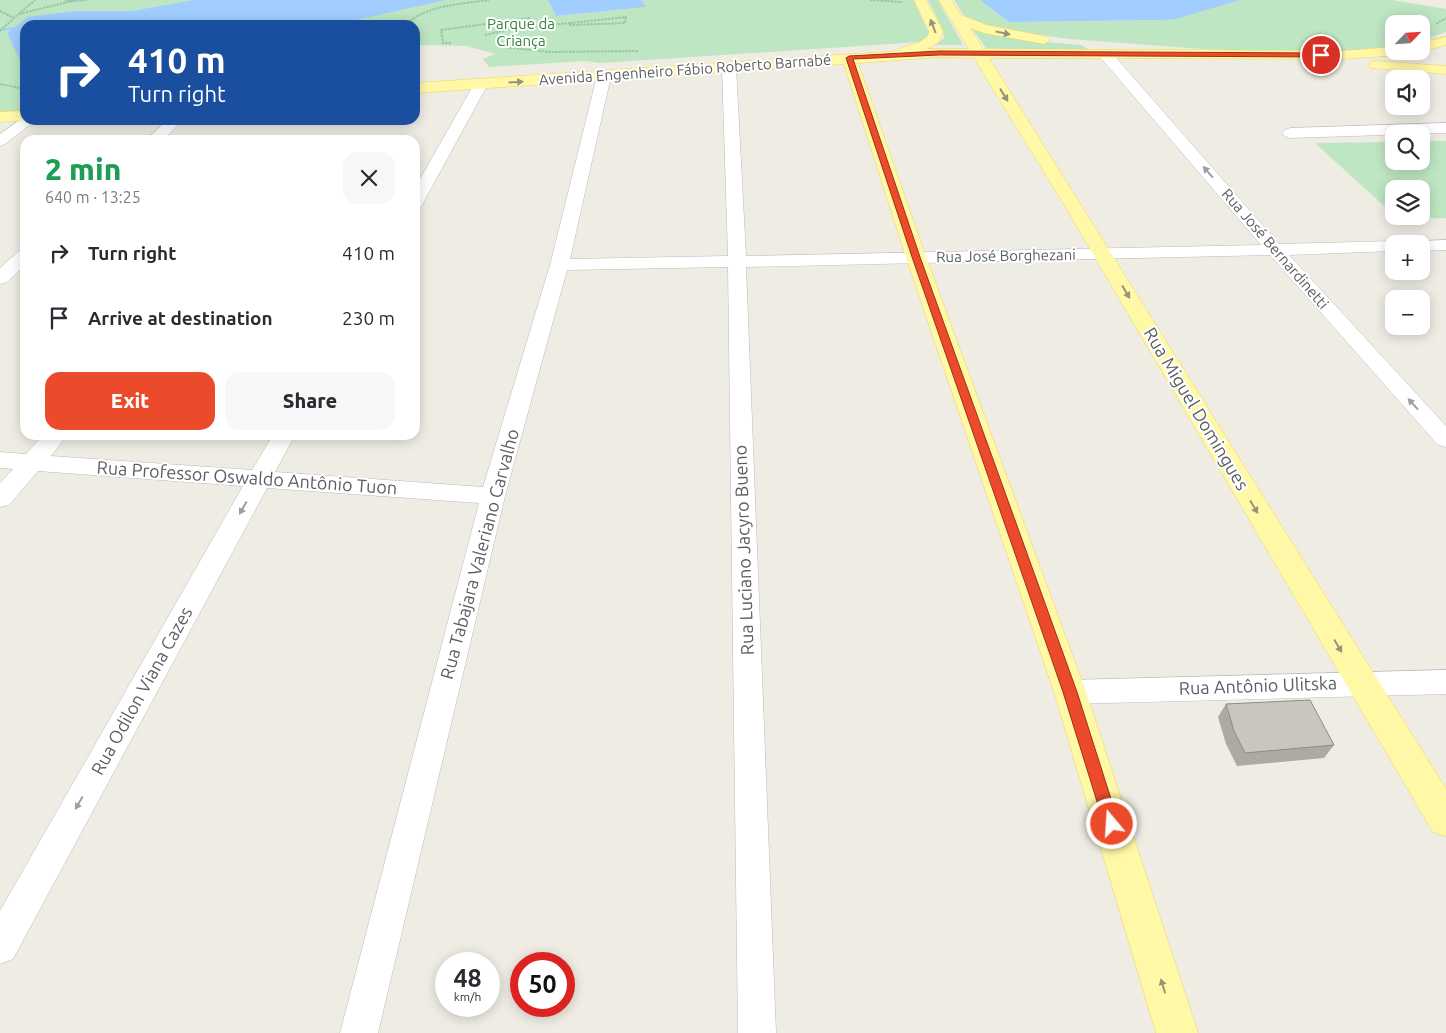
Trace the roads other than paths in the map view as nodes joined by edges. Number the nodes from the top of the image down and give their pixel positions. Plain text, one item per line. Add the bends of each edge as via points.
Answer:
1 (945, 0) edge
2 (921, 2) edge
3 (956, 18) junction
4 (1446, 41) edge
5 (1430, 45) edge
6 (1385, 52) edge
7 (978, 53) junction
8 (890, 54) junction
9 (1225, 54) junction
10 (1106, 55) junction
11 (1263, 55) junction
12 (849, 58) junction
13 (729, 67) junction
14 (1446, 70) edge
15 (604, 76) junction
16 (480, 84) junction
17 (420, 88) edge
18 (20, 116) edge
19 (0, 118) edge
20 (22, 125) edge
21 (170, 125) edge
22 (1446, 128) edge
23 (1290, 133) dead end
24 (160, 135) edge
25 (0, 141) edge
26 (420, 190) edge
27 (1385, 246) edge
28 (1274, 249) junction
29 (1103, 255) junction
30 (916, 257) junction
31 (20, 260) edge
32 (737, 261) junction
33 (559, 265) junction
34 (0, 278) edge
35 (52, 440) edge
36 (281, 440) edge
37 (1446, 440) edge
38 (0, 460) edge
39 (32, 462) junction
40 (259, 478) junction
41 (493, 496) junction
42 (0, 499) edge
43 (1446, 682) edge
44 (1360, 683) junction
45 (1070, 692) junction
46 (1446, 820) edge
47 (0, 946) edge
48 (359, 1033) edge
49 (757, 1033) edge
50 (1177, 1033) edge

1 - 3 main road, Rua Miguel Domingues
8 -> 2 main road via 921,47 933,40 936,31
3 - 7 main road, Rua Miguel Domingues
3 -> 9 main road via 984,29 1044,40
4 - 5 main road
6 - 11 main road, Avenida Engenheiro Fábio Roberto Barnabé
7 - 8 main road, Avenida Engenheiro Fábio Roberto Barnabé
7 - 10 main road, Avenida Engenheiro Fábio Roberto Barnabé
7 -> 29 main road, Rua Miguel Domingues
8 - 12 main road, Avenida Engenheiro Fábio Roberto Barnabé
9 - 10 main road, Avenida Engenheiro Fábio Roberto Barnabé
9 - 11 main road, Avenida Engenheiro Fábio Roberto Barnabé
28 -> 10 street, Rua José Bernardinetti
11 - 14 main road
12 - 13 main road, Avenida Engenheiro Fábio Roberto Barnabé
12 - 30 main road
13 - 15 main road, Avenida Engenheiro Fábio Roberto Barnabé
13 - 32 street, Rua Luciano Jacyro Bueno
16 -> 15 main road, Avenida Engenheiro Fábio Roberto Barnabé
15 - 33 street, Rua Tabajara Valeriano Carvalho
16 - 17 main road, Avenida Engenheiro Fábio Roberto Barnabé
16 - 26 street via 430,163
18 - 19 main road
20 - 25 street
21 - 24 street
22 - 23 street
27 - 28 street, Rua José Borghezani
28 - 29 street, Rua José Borghezani
37 -> 28 street, Rua José Bernardinetti
29 - 30 street, Rua José Borghezani
29 -> 44 main road, Rua Miguel Domingues
30 - 32 street, Rua José Borghezani
30 - 45 main road
31 - 34 street
32 - 33 street, Rua José Borghezani
32 - 49 street, Rua Luciano Jacyro Bueno
33 - 41 street, Rua Tabajara Valeriano Carvalho
35 - 39 street
36 - 40 street, Rua Odilon Viana Cazes
38 - 39 street, Rua Professor Oswaldo Antônio Tuon
39 - 40 street, Rua Professor Oswaldo Antônio Tuon
39 - 42 street
40 - 41 street, Rua Professor Oswaldo Antônio Tuon
40 -> 47 street, Rua Odilon Viana Cazes
41 - 48 street, Rua Tabajara Valeriano Carvalho
43 - 44 street, Rua Antônio Ulitska
44 - 45 street, Rua Antônio Ulitska
44 - 46 main road, Rua Miguel Domingues
50 -> 45 main road

